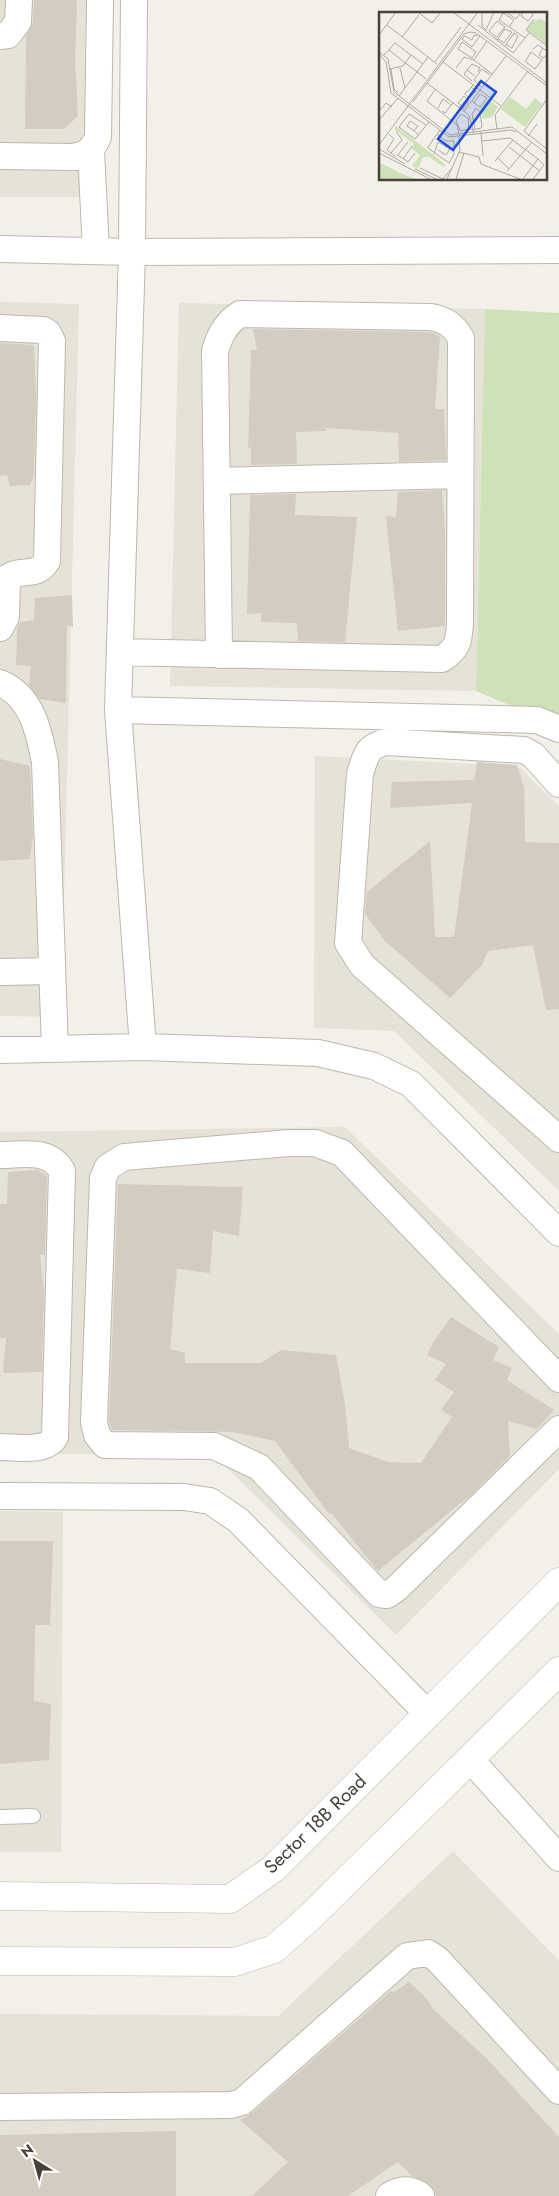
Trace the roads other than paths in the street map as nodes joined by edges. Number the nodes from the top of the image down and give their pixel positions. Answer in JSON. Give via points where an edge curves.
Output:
{"nodes":[{"id":1,"x":19,"y":0,"type":"edge"},
{"id":2,"x":100,"y":0,"type":"edge"},
{"id":3,"x":134,"y":0,"type":"edge"},
{"id":4,"x":0,"y":36,"type":"edge"},
{"id":5,"x":91,"y":150,"type":"junction"},
{"id":6,"x":0,"y":156,"type":"edge"},
{"id":7,"x":0,"y":249,"type":"edge"},
{"id":8,"x":559,"y":250,"type":"edge"},
{"id":9,"x":96,"y":251,"type":"junction"},
{"id":10,"x":132,"y":252,"type":"junction"},
{"id":11,"x":0,"y":328,"type":"edge"},
{"id":12,"x":459,"y":475,"type":"junction"},
{"id":13,"x":217,"y":481,"type":"junction"},
{"id":14,"x":0,"y":628,"type":"edge"},
{"id":15,"x":120,"y":652,"type":"junction"},
{"id":16,"x":219,"y":655,"type":"junction"},
{"id":17,"x":0,"y":683,"type":"edge"},
{"id":18,"x":118,"y":710,"type":"junction"},
{"id":19,"x":559,"y":729,"type":"edge"},
{"id":20,"x":559,"y":784,"type":"edge"},
{"id":21,"x":51,"y":971,"type":"junction"},
{"id":22,"x":0,"y":972,"type":"edge"},
{"id":23,"x":143,"y":1047,"type":"junction"},
{"id":24,"x":55,"y":1049,"type":"junction"},
{"id":25,"x":0,"y":1050,"type":"edge"},
{"id":26,"x":559,"y":1139,"type":"edge"},
{"id":27,"x":0,"y":1155,"type":"edge"},
{"id":28,"x":559,"y":1233,"type":"edge"},
{"id":29,"x":559,"y":1379,"type":"edge"},
{"id":30,"x":559,"y":1429,"type":"edge"},
{"id":31,"x":0,"y":1447,"type":"edge"},
{"id":32,"x":0,"y":1496,"type":"edge"},
{"id":33,"x":559,"y":1582,"type":"edge"},
{"id":34,"x":559,"y":1671,"type":"edge"},
{"id":35,"x":427,"y":1713,"type":"junction"},
{"id":36,"x":470,"y":1759,"type":"junction"},
{"id":37,"x":33,"y":1816,"type":"dead end"},
{"id":38,"x":0,"y":1817,"type":"edge"},
{"id":39,"x":559,"y":1858,"type":"edge"},
{"id":40,"x":0,"y":1896,"type":"edge"},
{"id":41,"x":0,"y":1961,"type":"edge"},
{"id":42,"x":559,"y":2091,"type":"edge"},
{"id":43,"x":0,"y":2106,"type":"edge"},
{"id":44,"x":389,"y":2196,"type":"edge"},
{"id":45,"x":421,"y":2196,"type":"edge"}],
"edges":[{"from":1,"to":4,"type":"street","via":[[18,22],[8,35]]},
{"from":2,"to":5,"type":"street","via":[[98,137]]},
{"from":3,"to":10,"type":"street"},
{"from":5,"to":6,"type":"street","via":[[72,157]]},
{"from":5,"to":9,"type":"street"},
{"from":7,"to":9,"type":"street"},
{"from":8,"to":10,"type":"street"},
{"from":9,"to":10,"type":"street"},
{"from":10,"to":15,"type":"street"},
{"from":11,"to":14,"type":"street","via":[[43,330],[52,341],[47,561],[43,568],[34,572],[13,574],[7,578],[6,617]]},
{"from":12,"to":13,"type":"street"},
{"from":12,"to":13,"type":"street","via":[[461,338],[454,326],[444,319],[431,317],[240,314],[230,320],[215,351]]},
{"from":12,"to":16,"type":"street","via":[[460,635],[459,642],[442,659]]},
{"from":13,"to":16,"type":"street"},
{"from":15,"to":16,"type":"street"},
{"from":15,"to":18,"type":"street"},
{"from":17,"to":21,"type":"street","via":[[9,687],[30,709],[45,762]]},
{"from":18,"to":19,"type":"street","via":[[537,720]]},
{"from":18,"to":23,"type":"street"},
{"from":20,"to":26,"type":"street","via":[[533,755],[524,750],[386,742],[375,745],[367,752],[360,774],[348,943],[362,965]]},
{"from":21,"to":22,"type":"street"},
{"from":21,"to":24,"type":"street"},
{"from":23,"to":24,"type":"street"},
{"from":23,"to":28,"type":"street","via":[[318,1053],[374,1066],[411,1084]]},
{"from":24,"to":25,"type":"street"},
{"from":27,"to":31,"type":"street","via":[[44,1154],[57,1161],[62,1171],[56,1437],[45,1447]]},
{"from":29,"to":30,"type":"street","via":[[342,1153],[315,1143],[289,1143],[124,1157],[108,1167],[103,1178],[94,1422],[97,1435],[105,1445],[214,1446],[258,1466],[380,1594],[387,1595]]},
{"from":32,"to":35,"type":"street","via":[[184,1497],[210,1501],[238,1520]]},
{"from":33,"to":35,"type":"street","name":"Sector 18B Road"},
{"from":34,"to":36,"type":"street"},
{"from":35,"to":40,"type":"street","name":"Sector 18B Road","via":[[273,1869],[230,1899]]},
{"from":36,"to":39,"type":"street"},
{"from":36,"to":41,"type":"street","via":[[308,1920],[274,1949],[235,1962]]},
{"from":37,"to":38,"type":"lane"},
{"from":42,"to":43,"type":"street","via":[[428,1953],[407,1956],[237,2104]]},
{"from":44,"to":45,"type":"street","via":[[403,2189]]}]}
